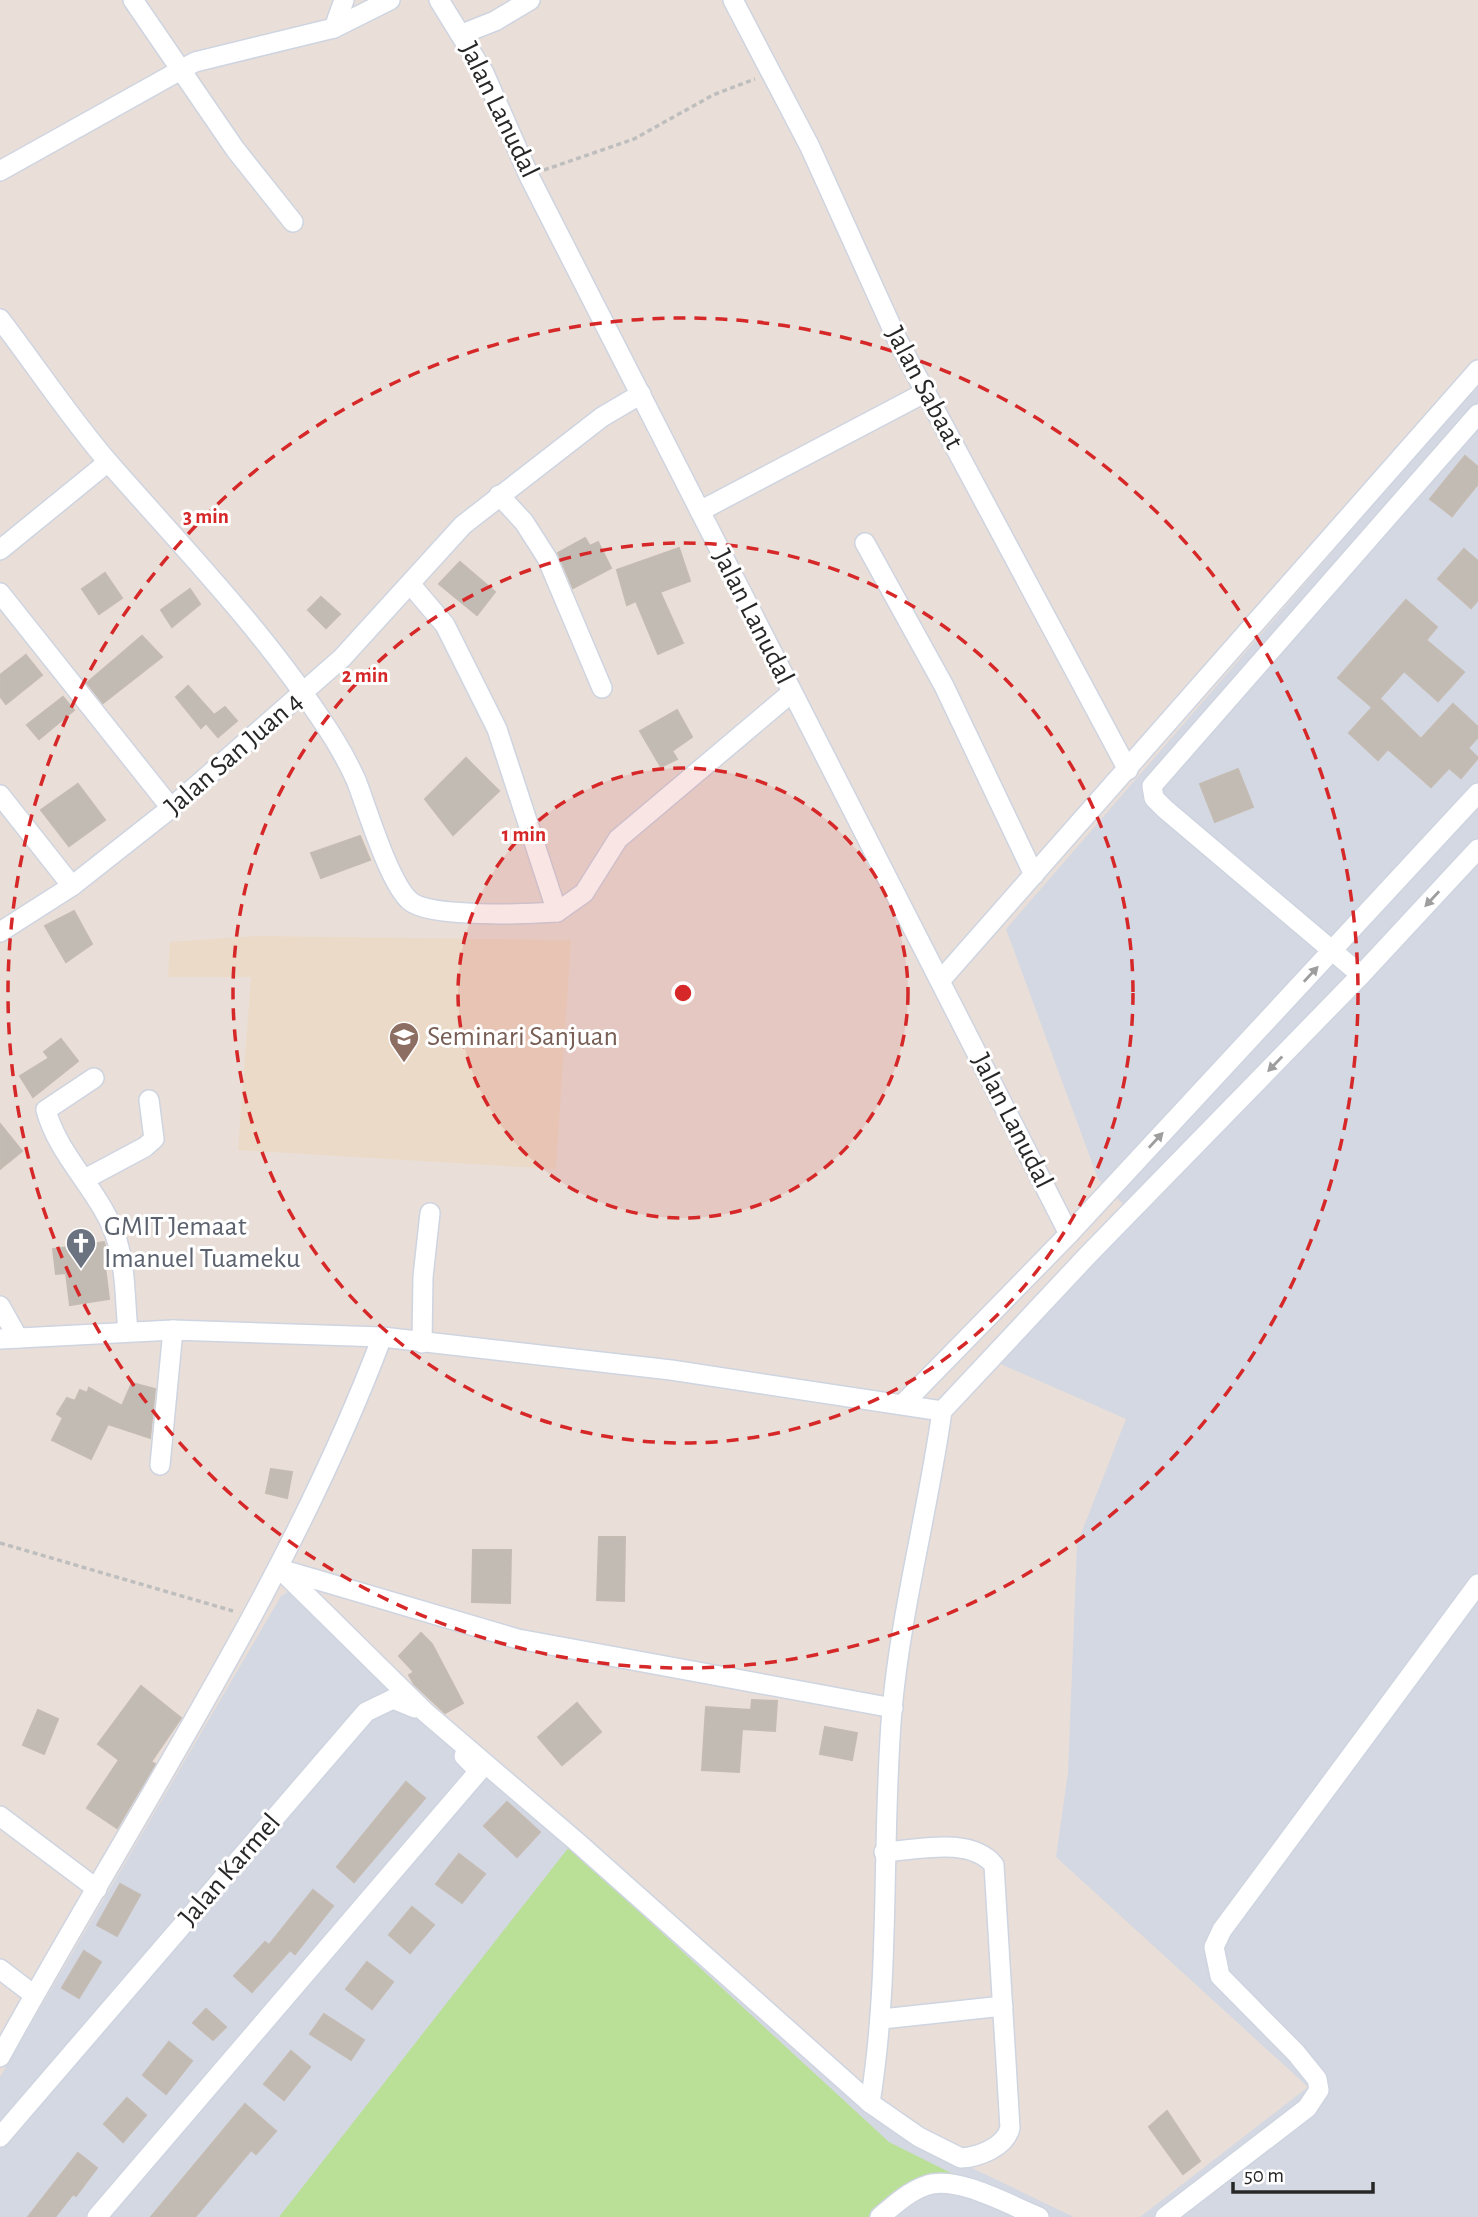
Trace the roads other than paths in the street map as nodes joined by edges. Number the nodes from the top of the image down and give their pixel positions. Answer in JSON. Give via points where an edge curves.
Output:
{"nodes":[{"id":1,"x":133,"y":0,"type":"edge"},
{"id":2,"x":344,"y":0,"type":"edge"},
{"id":3,"x":390,"y":0,"type":"edge"},
{"id":4,"x":439,"y":0,"type":"edge"},
{"id":5,"x":530,"y":0,"type":"edge"},
{"id":6,"x":733,"y":0,"type":"edge"},
{"id":7,"x":334,"y":28,"type":"junction"},
{"id":8,"x":462,"y":34,"type":"junction"},
{"id":9,"x":180,"y":71,"type":"junction"},
{"id":10,"x":0,"y":171,"type":"edge"},
{"id":11,"x":293,"y":222,"type":"dead end"},
{"id":12,"x":0,"y":319,"type":"edge"},
{"id":13,"x":1478,"y":370,"type":"edge"},
{"id":14,"x":926,"y":392,"type":"junction"},
{"id":15,"x":641,"y":394,"type":"junction"},
{"id":16,"x":1478,"y":414,"type":"edge"},
{"id":17,"x":108,"y":462,"type":"junction"},
{"id":18,"x":499,"y":495,"type":"junction"},
{"id":19,"x":700,"y":511,"type":"junction"},
{"id":20,"x":864,"y":543,"type":"dead end"},
{"id":21,"x":0,"y":550,"type":"edge"},
{"id":22,"x":411,"y":585,"type":"junction"},
{"id":23,"x":0,"y":593,"type":"edge"},
{"id":24,"x":602,"y":688,"type":"dead end"},
{"id":25,"x":791,"y":693,"type":"junction"},
{"id":26,"x":304,"y":694,"type":"junction"},
{"id":27,"x":1128,"y":770,"type":"junction"},
{"id":28,"x":1478,"y":793,"type":"edge"},
{"id":29,"x":0,"y":795,"type":"edge"},
{"id":30,"x":171,"y":808,"type":"junction"},
{"id":31,"x":1478,"y":849,"type":"edge"},
{"id":32,"x":1034,"y":875,"type":"junction"},
{"id":33,"x":72,"y":886,"type":"junction"},
{"id":34,"x":556,"y":912,"type":"junction"},
{"id":35,"x":0,"y":932,"type":"edge"},
{"id":36,"x":1332,"y":951,"type":"junction"},
{"id":37,"x":1361,"y":975,"type":"junction"},
{"id":38,"x":940,"y":981,"type":"junction"},
{"id":39,"x":94,"y":1078,"type":"dead end"},
{"id":40,"x":149,"y":1100,"type":"dead end"},
{"id":41,"x":85,"y":1179,"type":"junction"},
{"id":42,"x":1105,"y":1195,"type":"junction"},
{"id":43,"x":430,"y":1213,"type":"dead end"},
{"id":44,"x":1127,"y":1215,"type":"junction"},
{"id":45,"x":1069,"y":1234,"type":"junction"},
{"id":46,"x":0,"y":1306,"type":"edge"},
{"id":47,"x":173,"y":1330,"type":"junction"},
{"id":48,"x":128,"y":1331,"type":"junction"},
{"id":49,"x":382,"y":1337,"type":"junction"},
{"id":50,"x":5,"y":1339,"type":"edge"},
{"id":51,"x":422,"y":1343,"type":"junction"},
{"id":52,"x":902,"y":1404,"type":"junction"},
{"id":53,"x":942,"y":1411,"type":"junction"},
{"id":54,"x":160,"y":1465,"type":"dead end"},
{"id":55,"x":279,"y":1568,"type":"junction"},
{"id":56,"x":1478,"y":1584,"type":"edge"},
{"id":57,"x":892,"y":1709,"type":"junction"},
{"id":58,"x":0,"y":1816,"type":"edge"},
{"id":59,"x":884,"y":1852,"type":"junction"},
{"id":60,"x":97,"y":1889,"type":"junction"},
{"id":61,"x":0,"y":1969,"type":"edge"},
{"id":62,"x":34,"y":1995,"type":"junction"},
{"id":63,"x":1003,"y":2006,"type":"junction"},
{"id":64,"x":881,"y":2019,"type":"junction"},
{"id":65,"x":0,"y":2057,"type":"edge"},
{"id":66,"x":870,"y":2103,"type":"junction"},
{"id":67,"x":0,"y":2137,"type":"edge"},
{"id":68,"x":97,"y":2217,"type":"edge"},
{"id":69,"x":880,"y":2217,"type":"edge"},
{"id":70,"x":1039,"y":2217,"type":"edge"},
{"id":71,"x":1165,"y":2217,"type":"edge"}],
"edges":[{"from":1,"to":9,"type":"street"},
{"from":2,"to":7,"type":"street"},
{"from":3,"to":7,"type":"street"},
{"from":4,"to":8,"type":"street","name":"Jalan Lanudal"},
{"from":5,"to":8,"type":"street"},
{"from":6,"to":14,"type":"street","name":"Jalan Sabaat","via":[[810,147],[897,339]]},
{"from":7,"to":9,"type":"street","via":[[203,59]]},
{"from":8,"to":15,"type":"street","name":"Jalan Lanudal"},
{"from":9,"to":10,"type":"street"},
{"from":9,"to":11,"type":"street"},
{"from":12,"to":17,"type":"street"},
{"from":13,"to":27,"type":"street"},
{"from":14,"to":19,"type":"street"},
{"from":14,"to":27,"type":"street","name":"Jalan Sabaat"},
{"from":15,"to":18,"type":"street","name":"Jalan San Juan 4","via":[[602,417]]},
{"from":15,"to":19,"type":"street","name":"Jalan Lanudal"},
{"from":16,"to":36,"type":"street","via":[[1152,786],[1154,798],[1165,809]]},
{"from":17,"to":21,"type":"street"},
{"from":17,"to":26,"type":"street"},
{"from":18,"to":22,"type":"street","name":"Jalan San Juan 4","via":[[463,524]]},
{"from":18,"to":24,"type":"street","via":[[524,522],[547,558]]},
{"from":19,"to":25,"type":"street","name":"Jalan Lanudal"},
{"from":20,"to":32,"type":"street","via":[[943,685]]},
{"from":22,"to":26,"type":"street","name":"Jalan San Juan 4"},
{"from":22,"to":34,"type":"street","via":[[445,625],[498,729]]},
{"from":23,"to":30,"type":"street"},
{"from":25,"to":34,"type":"street","via":[[618,839],[583,894]]},
{"from":25,"to":38,"type":"street","name":"Jalan Lanudal"},
{"from":26,"to":30,"type":"street","name":"Jalan San Juan 4"},
{"from":26,"to":34,"type":"street","via":[[348,764],[380,845],[410,901],[432,910]]},
{"from":27,"to":32,"type":"street"},
{"from":28,"to":36,"type":"street"},
{"from":29,"to":33,"type":"street"},
{"from":30,"to":33,"type":"street","name":"Jalan San Juan 4"},
{"from":31,"to":37,"type":"street","one_way":true},
{"from":32,"to":38,"type":"street"},
{"from":33,"to":35,"type":"street","name":"Jalan San Juan 4"},
{"from":36,"to":37,"type":"street"},
{"from":42,"to":36,"type":"street","one_way":true},
{"from":37,"to":44,"type":"street","one_way":true},
{"from":38,"to":45,"type":"street","name":"Jalan Lanudal"},
{"from":39,"to":41,"type":"street","via":[[46,1110],[58,1140]]},
{"from":40,"to":41,"type":"street","via":[[151,1143]]},
{"from":41,"to":48,"type":"street","via":[[118,1244]]},
{"from":42,"to":44,"type":"street"},
{"from":42,"to":45,"type":"street"},
{"from":43,"to":51,"type":"street"},
{"from":44,"to":53,"type":"street"},
{"from":45,"to":52,"type":"street"},
{"from":46,"to":50,"type":"street"},
{"from":47,"to":48,"type":"street"},
{"from":47,"to":49,"type":"street"},
{"from":47,"to":54,"type":"street"},
{"from":48,"to":50,"type":"street"},
{"from":49,"to":51,"type":"street"},
{"from":49,"to":55,"type":"street"},
{"from":51,"to":52,"type":"street","via":[[671,1370]]},
{"from":52,"to":53,"type":"street"},
{"from":53,"to":57,"type":"street"},
{"from":55,"to":57,"type":"street","via":[[517,1639]]},
{"from":55,"to":60,"type":"street"},
{"from":55,"to":66,"type":"street","via":[[425,1712]]},
{"from":56,"to":71,"type":"street","via":[[1230,1919],[1214,1947],[1220,1976],[1317,2079],[1316,2098]]},
{"from":57,"to":59,"type":"street"},
{"from":58,"to":60,"type":"street"},
{"from":59,"to":63,"type":"street","via":[[977,1850],[994,1865]]},
{"from":59,"to":64,"type":"street"},
{"from":60,"to":62,"type":"street"},
{"from":61,"to":62,"type":"street"},
{"from":62,"to":65,"type":"street"},
{"from":63,"to":64,"type":"street"},
{"from":63,"to":66,"type":"street","via":[[1011,2117],[1002,2142],[969,2158],[952,2156]]},
{"from":64,"to":66,"type":"street"},
{"from":67,"to":68,"type":"street","name":"Jalan Karmel","via":[[366,1712],[393,1699],[408,1703],[479,1771]]},
{"from":69,"to":70,"type":"street","via":[[923,2186],[937,2183],[956,2184]]}]}
